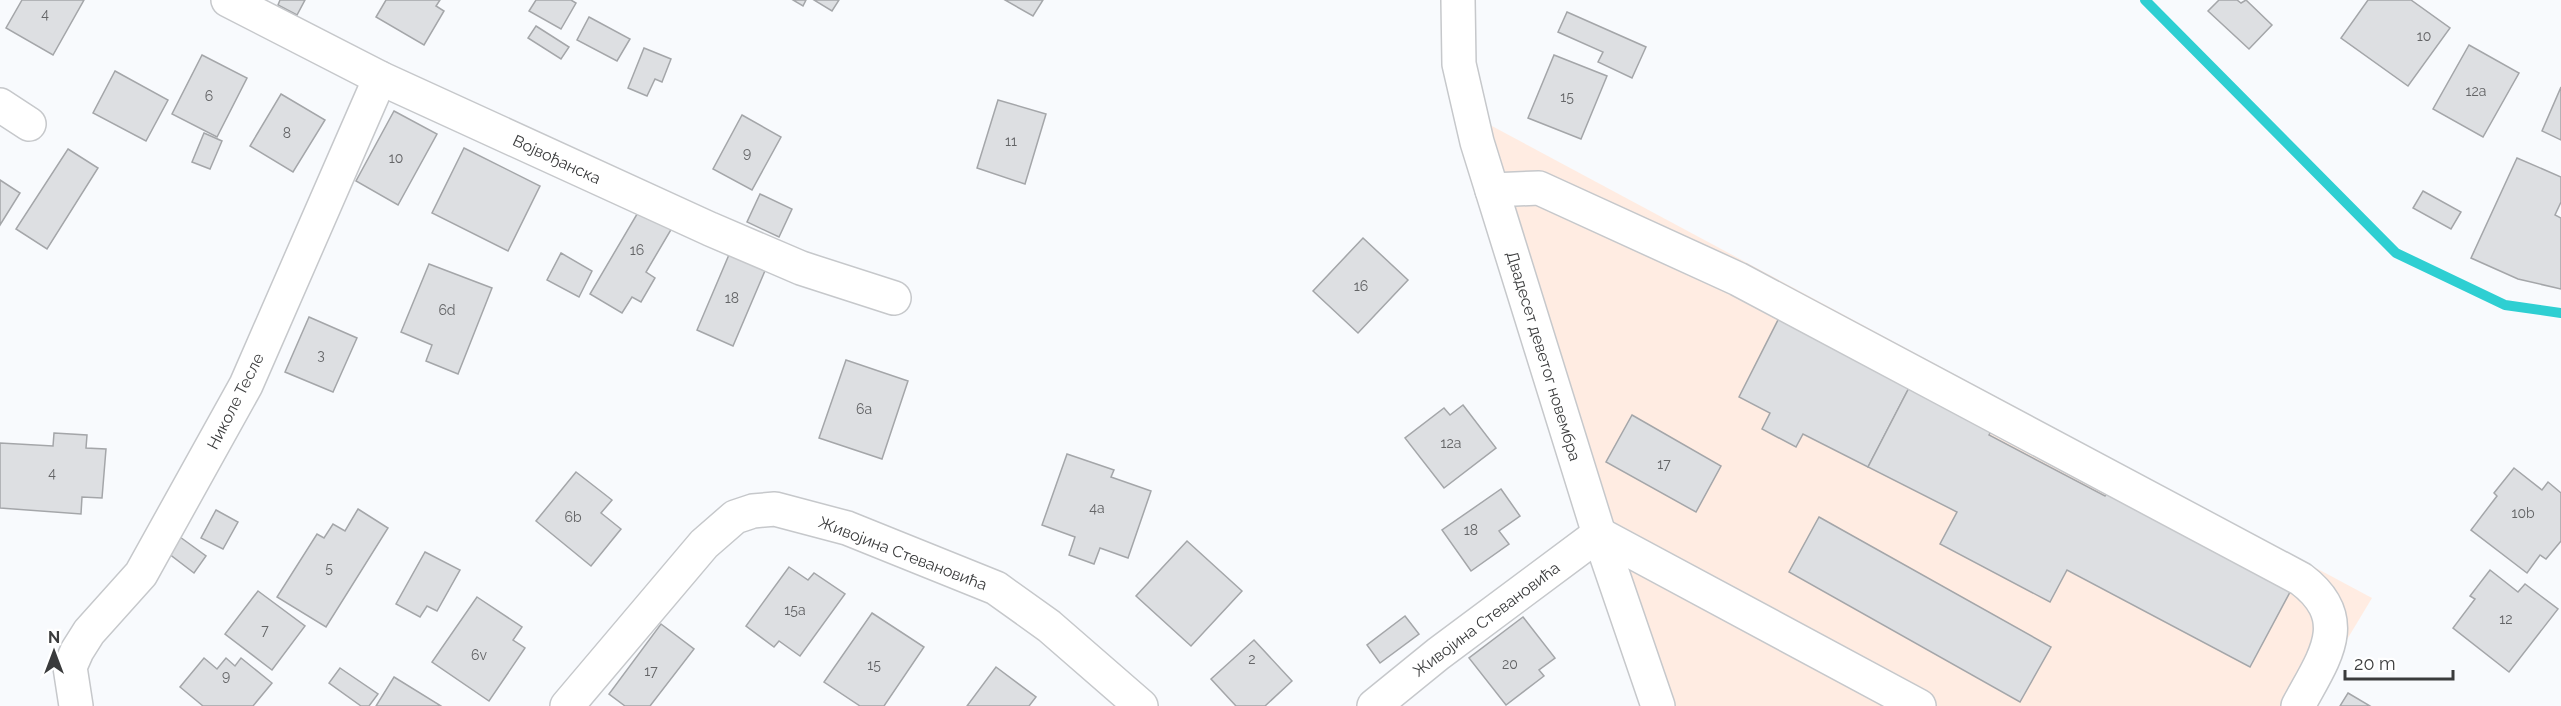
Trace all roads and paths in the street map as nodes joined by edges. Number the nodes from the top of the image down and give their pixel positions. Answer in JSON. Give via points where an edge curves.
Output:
{"nodes":[{"id":1,"x":228,"y":0,"type":"edge"},
{"id":2,"x":1458,"y":0,"type":"edge"},
{"id":3,"x":380,"y":78,"type":"junction"},
{"id":4,"x":0,"y":105,"type":"edge"},
{"id":5,"x":29,"y":124,"type":"dead end"},
{"id":6,"x":1492,"y":190,"type":"junction"},
{"id":7,"x":894,"y":298,"type":"dead end"},
{"id":8,"x":1599,"y":534,"type":"junction"},
{"id":9,"x":76,"y":706,"type":"edge"},
{"id":10,"x":567,"y":706,"type":"edge"},
{"id":11,"x":1141,"y":706,"type":"edge"},
{"id":12,"x":1374,"y":706,"type":"edge"},
{"id":13,"x":1658,"y":706,"type":"edge"},
{"id":14,"x":1919,"y":706,"type":"edge"},
{"id":15,"x":2298,"y":706,"type":"edge"}],
"edges":[{"from":1,"to":3,"type":"street","name":"Војвођанска"},
{"from":2,"to":6,"type":"street","name":"Двадесет деветог новембра","via":[[1459,64]]},
{"from":3,"to":7,"type":"street","name":"Војвођанска","via":[[801,268]]},
{"from":3,"to":9,"type":"street","name":"Николе Тесле","via":[[241,395],[141,574],[77,651],[70,667]]},
{"from":4,"to":5,"type":"street"},
{"from":6,"to":8,"type":"street","name":"Двадесет деветог новембра"},
{"from":6,"to":15,"type":"street","via":[[1539,188],[1738,279],[2301,579],[2318,591],[2331,617],[2331,627],[2329,648]]},
{"from":8,"to":12,"type":"street","name":"Живојина Стевановића"},
{"from":8,"to":13,"type":"street","name":"Двадесет деветог новембра"},
{"from":8,"to":14,"type":"street"},
{"from":10,"to":11,"type":"street","name":"Живојина Стевановића","via":[[704,544],[735,517],[775,509],[847,528],[996,588],[1049,626]]}]}
